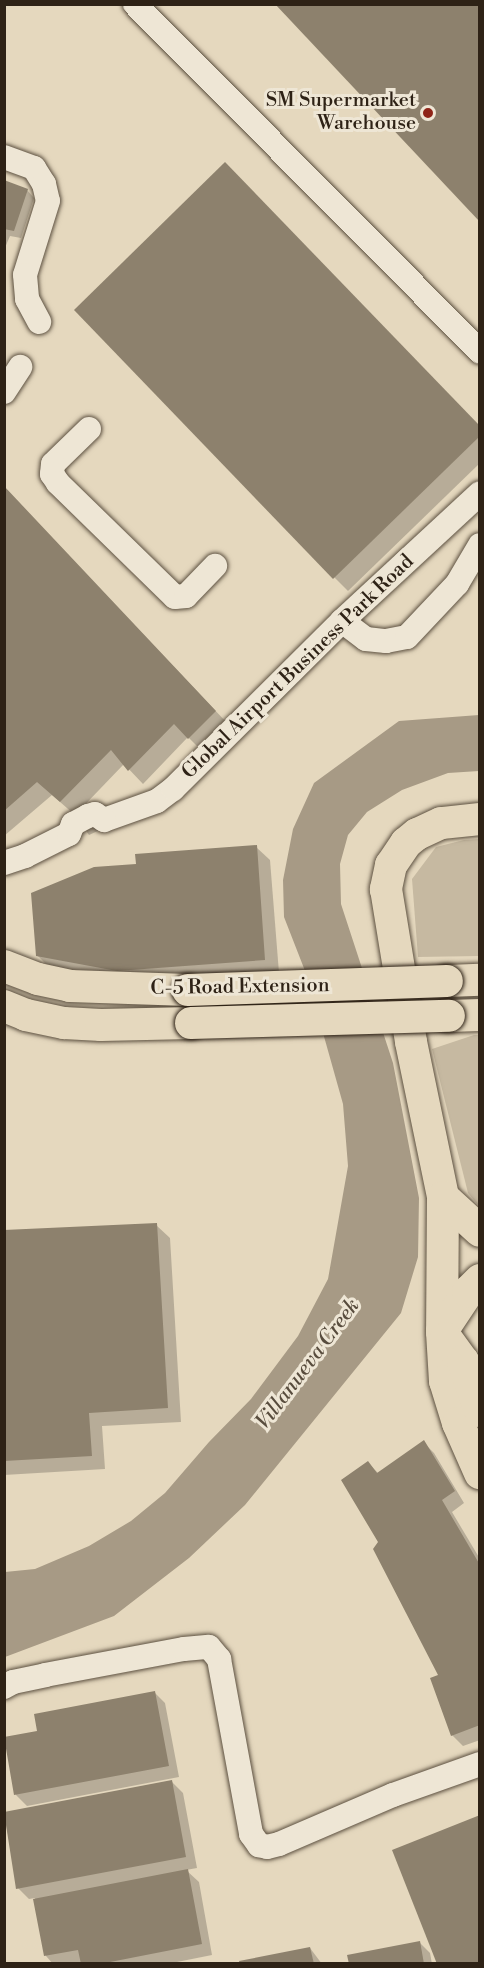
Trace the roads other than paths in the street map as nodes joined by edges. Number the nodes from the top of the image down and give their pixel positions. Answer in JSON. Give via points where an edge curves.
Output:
{"nodes":[{"id":1,"x":135,"y":4,"type":"edge"},
{"id":2,"x":4,"y":157,"type":"edge"},
{"id":3,"x":39,"y":322,"type":"dead end"},
{"id":4,"x":480,"y":352,"type":"edge"},
{"id":5,"x":20,"y":367,"type":"dead end"},
{"id":6,"x":4,"y":392,"type":"edge"},
{"id":7,"x":89,"y":429,"type":"dead end"},
{"id":8,"x":480,"y":493,"type":"edge"},
{"id":9,"x":480,"y":545,"type":"edge"},
{"id":10,"x":215,"y":566,"type":"dead end"},
{"id":11,"x":342,"y":621,"type":"junction"},
{"id":12,"x":480,"y":819,"type":"edge"},
{"id":13,"x":15,"y":859,"type":"edge"},
{"id":14,"x":4,"y":882,"type":"edge"},
{"id":15,"x":10,"y":963,"type":"edge"},
{"id":16,"x":480,"y":980,"type":"edge"},
{"id":17,"x":4,"y":1006,"type":"edge"},
{"id":18,"x":480,"y":1015,"type":"edge"},
{"id":19,"x":443,"y":1197,"type":"junction"},
{"id":20,"x":480,"y":1231,"type":"edge"},
{"id":21,"x":480,"y":1280,"type":"edge"},
{"id":22,"x":442,"y":1332,"type":"junction"},
{"id":23,"x":480,"y":1411,"type":"edge"},
{"id":24,"x":480,"y":1473,"type":"edge"},
{"id":25,"x":4,"y":1687,"type":"edge"},
{"id":26,"x":480,"y":1764,"type":"edge"}],
"edges":[{"from":1,"to":4,"type":"street"},
{"from":2,"to":3,"type":"street","via":[[34,168],[48,201],[25,274],[27,299]]},
{"from":5,"to":6,"type":"street"},
{"from":7,"to":10,"type":"street","via":[[53,464],[52,474],[57,483],[176,597],[186,596]]},
{"from":8,"to":11,"type":"street","name":"Global Airport Business Park Road"},
{"from":9,"to":11,"type":"street","via":[[457,584],[407,637],[366,639]]},
{"from":11,"to":13,"type":"street","name":"Global Airport Business Park Road","via":[[157,801],[104,820],[102,828],[85,836],[77,839],[69,834]]},
{"from":12,"to":19,"type":"main road","via":[[441,823],[417,834],[398,853],[387,876],[394,947]]},
{"from":13,"to":14,"type":"street","name":"Global Airport Business Park Road"},
{"from":15,"to":16,"type":"main road","name":"C-5 Road Extension","bridge":true,"via":[[70,986],[188,990]]},
{"from":17,"to":18,"type":"main road","name":"C-5 Road Extension","bridge":true,"via":[[64,1023],[101,1025]]},
{"from":19,"to":20,"type":"main road"},
{"from":19,"to":22,"type":"main road"},
{"from":21,"to":22,"type":"main road"},
{"from":22,"to":23,"type":"main road","via":[[463,1361]]},
{"from":22,"to":24,"type":"main road","via":[[448,1391]]},
{"from":25,"to":26,"type":"street","via":[[45,1675],[209,1647],[219,1659],[251,1833],[259,1845],[279,1844],[393,1795]]}]}
